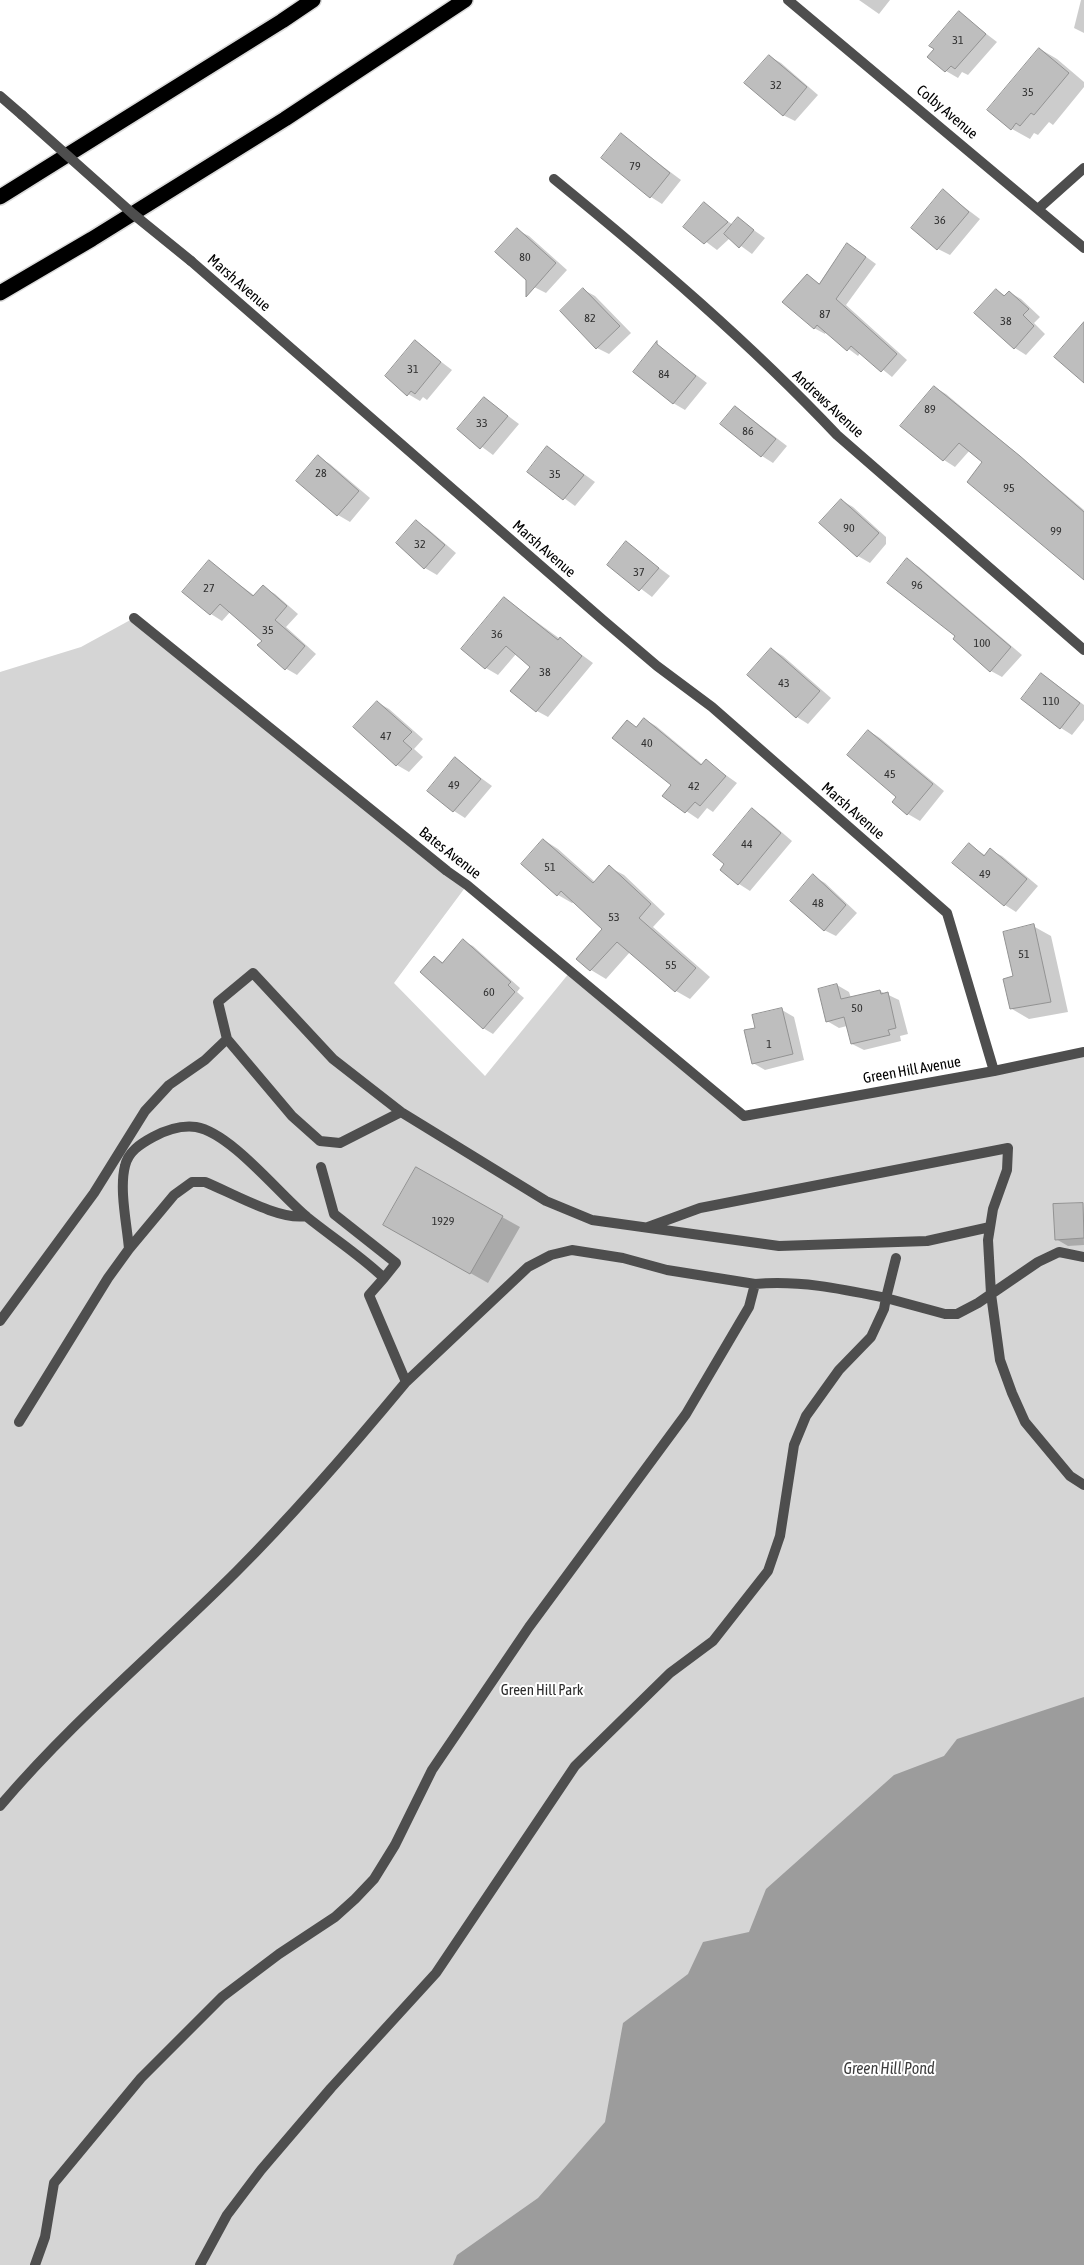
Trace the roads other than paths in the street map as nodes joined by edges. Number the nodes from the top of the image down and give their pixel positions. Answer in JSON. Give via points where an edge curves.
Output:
{"nodes":[{"id":1,"x":313,"y":0,"type":"edge"},
{"id":2,"x":465,"y":0,"type":"edge"},
{"id":3,"x":788,"y":0,"type":"edge"},
{"id":4,"x":0,"y":96,"type":"edge"},
{"id":5,"x":1084,"y":168,"type":"edge"},
{"id":6,"x":554,"y":179,"type":"dead end"},
{"id":7,"x":0,"y":197,"type":"edge"},
{"id":8,"x":1038,"y":209,"type":"junction"},
{"id":9,"x":1084,"y":248,"type":"edge"},
{"id":10,"x":0,"y":293,"type":"edge"},
{"id":11,"x":134,"y":618,"type":"dead end"},
{"id":12,"x":1084,"y":650,"type":"edge"},
{"id":13,"x":227,"y":1039,"type":"junction"},
{"id":14,"x":1084,"y":1052,"type":"edge"},
{"id":15,"x":994,"y":1071,"type":"junction"},
{"id":16,"x":401,"y":1112,"type":"junction"},
{"id":17,"x":744,"y":1116,"type":"joint"},
{"id":18,"x":321,"y":1167,"type":"dead end"},
{"id":19,"x":306,"y":1216,"type":"junction"},
{"id":20,"x":647,"y":1228,"type":"junction"},
{"id":21,"x":990,"y":1228,"type":"junction"},
{"id":22,"x":129,"y":1249,"type":"junction"},
{"id":23,"x":1084,"y":1256,"type":"edge"},
{"id":24,"x":896,"y":1258,"type":"dead end"},
{"id":25,"x":384,"y":1278,"type":"junction"},
{"id":26,"x":756,"y":1284,"type":"junction"},
{"id":27,"x":992,"y":1294,"type":"junction"},
{"id":28,"x":886,"y":1298,"type":"junction"},
{"id":29,"x":0,"y":1321,"type":"edge"},
{"id":30,"x":406,"y":1382,"type":"junction"},
{"id":31,"x":19,"y":1422,"type":"dead end"},
{"id":32,"x":1084,"y":1485,"type":"edge"},
{"id":33,"x":0,"y":1806,"type":"edge"},
{"id":34,"x":35,"y":2265,"type":"edge"},
{"id":35,"x":200,"y":2265,"type":"edge"}],
"edges":[{"from":1,"to":7,"type":"highway"},
{"from":2,"to":10,"type":"highway","via":[[285,119]]},
{"from":3,"to":8,"type":"street","name":"Colby Avenue"},
{"from":4,"to":15,"type":"street","name":"Marsh Avenue","bridge":true,"via":[[947,913]]},
{"from":5,"to":8,"type":"street"},
{"from":6,"to":12,"type":"street","name":"Andrews Avenue","via":[[736,338],[836,436]]},
{"from":8,"to":9,"type":"street","name":"Colby Avenue"},
{"from":11,"to":17,"type":"street","name":"Bates Avenue","via":[[467,885]]},
{"from":13,"to":16,"type":"street","via":[[292,1116],[320,1141],[340,1143]]},
{"from":13,"to":16,"type":"street","via":[[218,1002],[254,973],[333,1060]]},
{"from":13,"to":29,"type":"street","via":[[205,1060],[169,1085],[145,1111],[94,1193]]},
{"from":14,"to":15,"type":"street","name":"Green Hill Avenue"},
{"from":15,"to":17,"type":"street","name":"Green Hill Avenue"},
{"from":16,"to":20,"type":"street","via":[[546,1201],[592,1220]]},
{"from":18,"to":25,"type":"street","via":[[334,1214],[396,1263]]},
{"from":19,"to":22,"type":"street","via":[[297,1218],[204,1182],[192,1182],[174,1195]]},
{"from":19,"to":22,"type":"street","via":[[257,1168],[219,1138],[201,1128],[183,1127],[165,1131],[144,1142],[133,1150],[125,1164],[123,1179]]},
{"from":19,"to":25,"type":"street","via":[[362,1256]]},
{"from":20,"to":21,"type":"street","via":[[779,1246],[927,1242]]},
{"from":20,"to":21,"type":"street","via":[[700,1208],[1008,1148],[1007,1170]]},
{"from":21,"to":27,"type":"street"},
{"from":22,"to":31,"type":"street"},
{"from":23,"to":27,"type":"street","via":[[1059,1252],[1038,1262]]},
{"from":24,"to":28,"type":"street"},
{"from":25,"to":30,"type":"street","via":[[369,1294]]},
{"from":26,"to":28,"type":"street","via":[[821,1285]]},
{"from":26,"to":30,"type":"street","via":[[572,1250],[552,1255],[528,1267]]},
{"from":26,"to":34,"type":"street","via":[[749,1307],[686,1414],[529,1627],[432,1770],[395,1845],[374,1878],[334,1917],[222,1997],[140,2078],[54,2183],[45,2237]]},
{"from":27,"to":28,"type":"street","via":[[956,1314]]},
{"from":27,"to":32,"type":"street","via":[[1000,1360],[1025,1422],[1070,1476]]},
{"from":28,"to":35,"type":"street","via":[[871,1336],[838,1370],[806,1416],[794,1445],[780,1536],[768,1571],[713,1641],[670,1673],[575,1766],[441,1966],[261,2170],[227,2215]]},
{"from":30,"to":33,"type":"street","via":[[335,1468],[237,1571],[94,1707]]}]}
